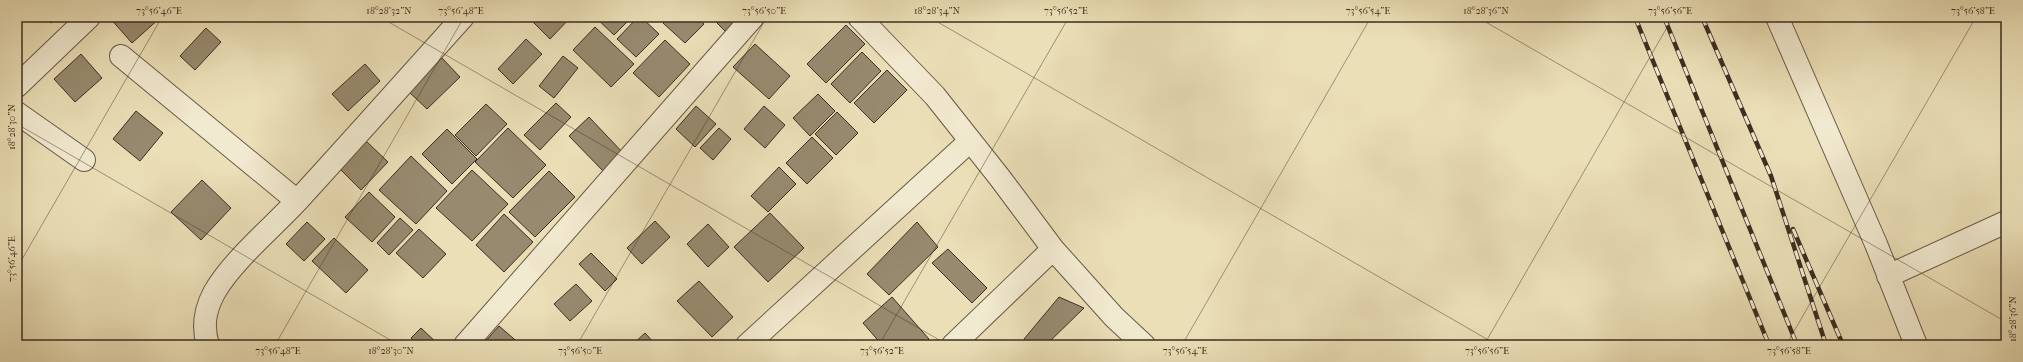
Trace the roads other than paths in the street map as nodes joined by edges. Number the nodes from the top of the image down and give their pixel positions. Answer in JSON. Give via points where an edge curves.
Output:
{"nodes":[{"id":1,"x":89,"y":17,"type":"edge"},
{"id":2,"x":462,"y":17,"type":"edge"},
{"id":3,"x":753,"y":17,"type":"edge"},
{"id":4,"x":860,"y":17,"type":"edge"},
{"id":5,"x":1778,"y":17,"type":"edge"},
{"id":6,"x":121,"y":56,"type":"dead end"},
{"id":7,"x":17,"y":86,"type":"edge"},
{"id":8,"x":17,"y":113,"type":"edge"},
{"id":9,"x":970,"y":141,"type":"junction"},
{"id":10,"x":84,"y":160,"type":"dead end"},
{"id":11,"x":297,"y":201,"type":"junction"},
{"id":12,"x":2006,"y":222,"type":"edge"},
{"id":13,"x":1053,"y":249,"type":"junction"},
{"id":14,"x":1888,"y":276,"type":"junction"},
{"id":15,"x":1140,"y":344,"type":"edge"},
{"id":16,"x":208,"y":345,"type":"edge"},
{"id":17,"x":465,"y":345,"type":"edge"},
{"id":18,"x":747,"y":345,"type":"edge"},
{"id":19,"x":953,"y":345,"type":"edge"},
{"id":20,"x":1916,"y":345,"type":"edge"}],
"edges":[{"from":1,"to":7,"type":"street"},
{"from":2,"to":11,"type":"street"},
{"from":3,"to":17,"type":"street"},
{"from":4,"to":9,"type":"street","via":[[935,96]]},
{"from":5,"to":14,"type":"street"},
{"from":6,"to":11,"type":"street"},
{"from":8,"to":10,"type":"street"},
{"from":9,"to":13,"type":"street"},
{"from":9,"to":18,"type":"street"},
{"from":11,"to":16,"type":"street","via":[[234,266],[215,292],[205,316]]},
{"from":12,"to":14,"type":"street"},
{"from":13,"to":15,"type":"street"},
{"from":13,"to":19,"type":"street"},
{"from":14,"to":20,"type":"street"}]}
